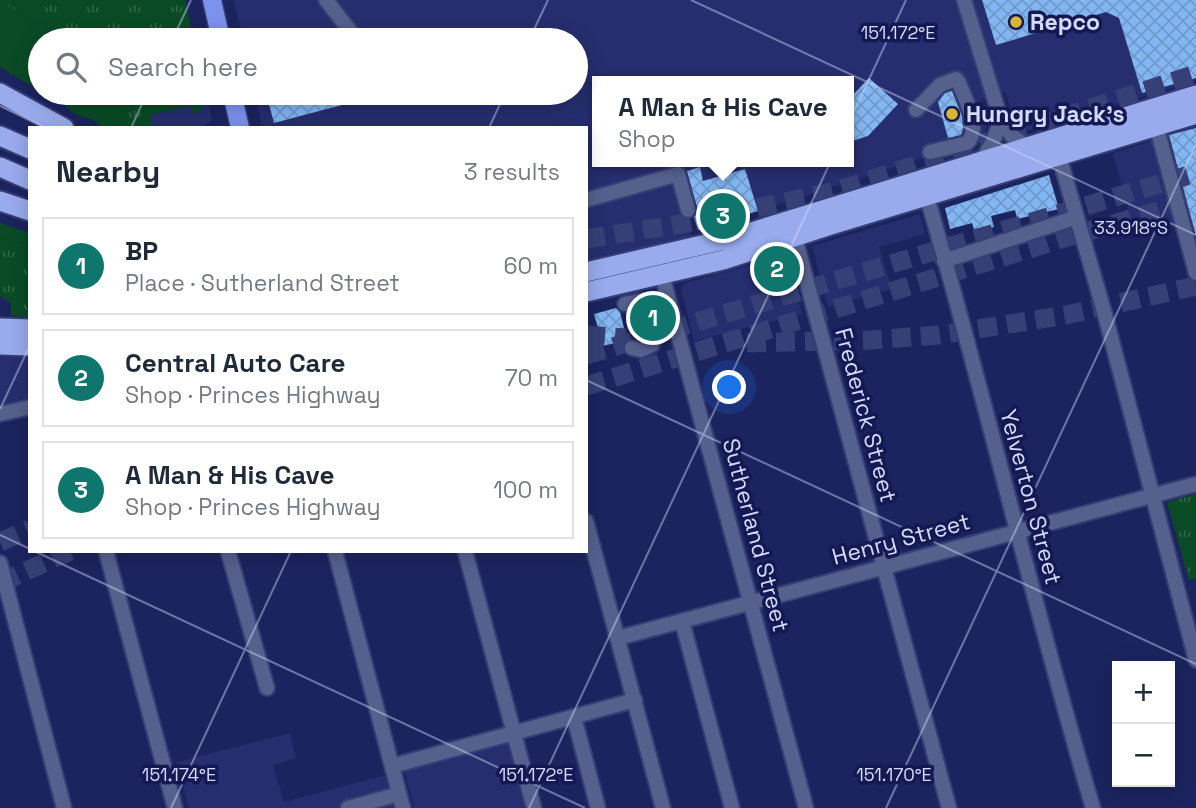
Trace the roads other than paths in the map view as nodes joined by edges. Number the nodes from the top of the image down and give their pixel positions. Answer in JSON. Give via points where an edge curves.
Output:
{"nodes":[{"id":1,"x":212,"y":0,"type":"edge"},
{"id":2,"x":327,"y":0,"type":"edge"},
{"id":3,"x":964,"y":0,"type":"edge"},
{"id":4,"x":218,"y":28,"type":"edge"},
{"id":5,"x":347,"y":28,"type":"edge"},
{"id":6,"x":0,"y":93,"type":"edge"},
{"id":7,"x":1196,"y":95,"type":"edge"},
{"id":8,"x":235,"y":105,"type":"edge"},
{"id":9,"x":916,"y":110,"type":"dead end"},
{"id":10,"x":1196,"y":114,"type":"edge"},
{"id":11,"x":1001,"y":120,"type":"junction"},
{"id":12,"x":1156,"y":125,"type":"junction"},
{"id":13,"x":60,"y":126,"type":"edge"},
{"id":14,"x":240,"y":126,"type":"edge"},
{"id":15,"x":0,"y":136,"type":"edge"},
{"id":16,"x":28,"y":148,"type":"edge"},
{"id":17,"x":1029,"y":148,"type":"junction"},
{"id":18,"x":930,"y":152,"type":"dead end"},
{"id":19,"x":1059,"y":156,"type":"junction"},
{"id":20,"x":982,"y":161,"type":"junction"},
{"id":21,"x":0,"y":167,"type":"edge"},
{"id":22,"x":28,"y":179,"type":"edge"},
{"id":23,"x":927,"y":197,"type":"junction"},
{"id":24,"x":588,"y":199,"type":"edge"},
{"id":25,"x":0,"y":201,"type":"edge"},
{"id":26,"x":28,"y":210,"type":"edge"},
{"id":27,"x":688,"y":210,"type":"dead end"},
{"id":28,"x":1077,"y":217,"type":"junction"},
{"id":29,"x":794,"y":238,"type":"junction"},
{"id":30,"x":944,"y":261,"type":"junction"},
{"id":31,"x":588,"y":272,"type":"edge"},
{"id":32,"x":1196,"y":273,"type":"edge"},
{"id":33,"x":662,"y":275,"type":"junction"},
{"id":34,"x":588,"y":292,"type":"edge"},
{"id":35,"x":625,"y":304,"type":"dead end"},
{"id":36,"x":650,"y":308,"type":"dead end"},
{"id":37,"x":656,"y":327,"type":"dead end"},
{"id":38,"x":0,"y":328,"type":"edge"},
{"id":39,"x":28,"y":328,"type":"edge"},
{"id":40,"x":0,"y":345,"type":"edge"},
{"id":41,"x":28,"y":346,"type":"edge"},
{"id":42,"x":632,"y":348,"type":"tunnel mouth"},
{"id":43,"x":28,"y":407,"type":"edge"},
{"id":44,"x":0,"y":414,"type":"edge"},
{"id":45,"x":1196,"y":484,"type":"edge"},
{"id":46,"x":1152,"y":494,"type":"junction"},
{"id":47,"x":588,"y":528,"type":"edge"},
{"id":48,"x":1017,"y":531,"type":"junction"},
{"id":49,"x":107,"y":553,"type":"edge"},
{"id":50,"x":230,"y":553,"type":"edge"},
{"id":51,"x":336,"y":553,"type":"edge"},
{"id":52,"x":466,"y":553,"type":"edge"},
{"id":53,"x":0,"y":563,"type":"edge"},
{"id":54,"x":884,"y":568,"type":"junction"},
{"id":55,"x":751,"y":603,"type":"junction"},
{"id":56,"x":682,"y":621,"type":"junction"},
{"id":57,"x":618,"y":638,"type":"junction"},
{"id":58,"x":1196,"y":660,"type":"edge"},
{"id":59,"x":267,"y":688,"type":"dead end"},
{"id":60,"x":635,"y":700,"type":"junction"},
{"id":61,"x":574,"y":717,"type":"junction"},
{"id":62,"x":513,"y":734,"type":"junction"},
{"id":63,"x":392,"y":766,"type":"junction"},
{"id":64,"x":401,"y":801,"type":"edge"},
{"id":65,"x":64,"y":808,"type":"edge"},
{"id":66,"x":175,"y":808,"type":"edge"},
{"id":67,"x":348,"y":808,"type":"edge"},
{"id":68,"x":534,"y":808,"type":"edge"},
{"id":69,"x":598,"y":808,"type":"edge"},
{"id":70,"x":663,"y":808,"type":"edge"},
{"id":71,"x":732,"y":808,"type":"edge"},
{"id":72,"x":806,"y":808,"type":"edge"},
{"id":73,"x":949,"y":808,"type":"edge"},
{"id":74,"x":1093,"y":808,"type":"edge"}],
"edges":[{"from":1,"to":4,"type":"main road"},
{"from":2,"to":5,"type":"street"},
{"from":3,"to":11,"type":"street"},
{"from":6,"to":13,"type":"highway"},
{"from":7,"to":17,"type":"highway"},
{"from":8,"to":14,"type":"main road"},
{"from":9,"to":18,"type":"street","via":[[940,85],[956,79],[959,83],[974,128],[971,139]]},
{"from":10,"to":12,"type":"highway"},
{"from":11,"to":17,"type":"street","via":[[1012,136]]},
{"from":11,"to":20,"type":"street"},
{"from":12,"to":19,"type":"highway"},
{"from":12,"to":32,"type":"street"},
{"from":15,"to":16,"type":"highway"},
{"from":17,"to":20,"type":"highway"},
{"from":19,"to":23,"type":"highway"},
{"from":19,"to":28,"type":"street"},
{"from":20,"to":31,"type":"highway","via":[[732,238]]},
{"from":21,"to":22,"type":"highway"},
{"from":23,"to":29,"type":"highway"},
{"from":23,"to":30,"type":"street","name":"Yelverton Street"},
{"from":24,"to":27,"type":"street","via":[[678,174]]},
{"from":25,"to":26,"type":"highway"},
{"from":28,"to":30,"type":"street"},
{"from":28,"to":46,"type":"street"},
{"from":29,"to":33,"type":"highway"},
{"from":29,"to":54,"type":"street","name":"Frederick Street"},
{"from":30,"to":48,"type":"street","name":"Yelverton Street"},
{"from":33,"to":34,"type":"highway"},
{"from":33,"to":55,"type":"street","name":"Sutherland Street"},
{"from":35,"to":36,"type":"street","via":[[641,301]]},
{"from":37,"to":42,"type":"street","via":[[652,345]]},
{"from":38,"to":39,"type":"highway"},
{"from":40,"to":41,"type":"highway"},
{"from":43,"to":44,"type":"street"},
{"from":45,"to":46,"type":"street","name":"Henry Street"},
{"from":46,"to":48,"type":"street","name":"Henry Street"},
{"from":46,"to":58,"type":"street"},
{"from":47,"to":57,"type":"street"},
{"from":48,"to":54,"type":"street","name":"Henry Street"},
{"from":48,"to":74,"type":"street","name":"Yelverton Street"},
{"from":49,"to":66,"type":"street"},
{"from":50,"to":59,"type":"street"},
{"from":51,"to":63,"type":"street"},
{"from":52,"to":62,"type":"street"},
{"from":53,"to":65,"type":"street"},
{"from":54,"to":55,"type":"street","name":"Henry Street"},
{"from":54,"to":73,"type":"street","name":"Frederick Street"},
{"from":55,"to":56,"type":"street","name":"Henry Street"},
{"from":55,"to":72,"type":"street","name":"Sutherland Street"},
{"from":56,"to":57,"type":"street","name":"Henry Street"},
{"from":56,"to":71,"type":"street"},
{"from":57,"to":60,"type":"street"},
{"from":60,"to":61,"type":"street"},
{"from":60,"to":70,"type":"street"},
{"from":61,"to":62,"type":"street"},
{"from":61,"to":69,"type":"street"},
{"from":62,"to":63,"type":"street"},
{"from":62,"to":68,"type":"street"},
{"from":63,"to":64,"type":"street"},
{"from":64,"to":67,"type":"street"}]}
